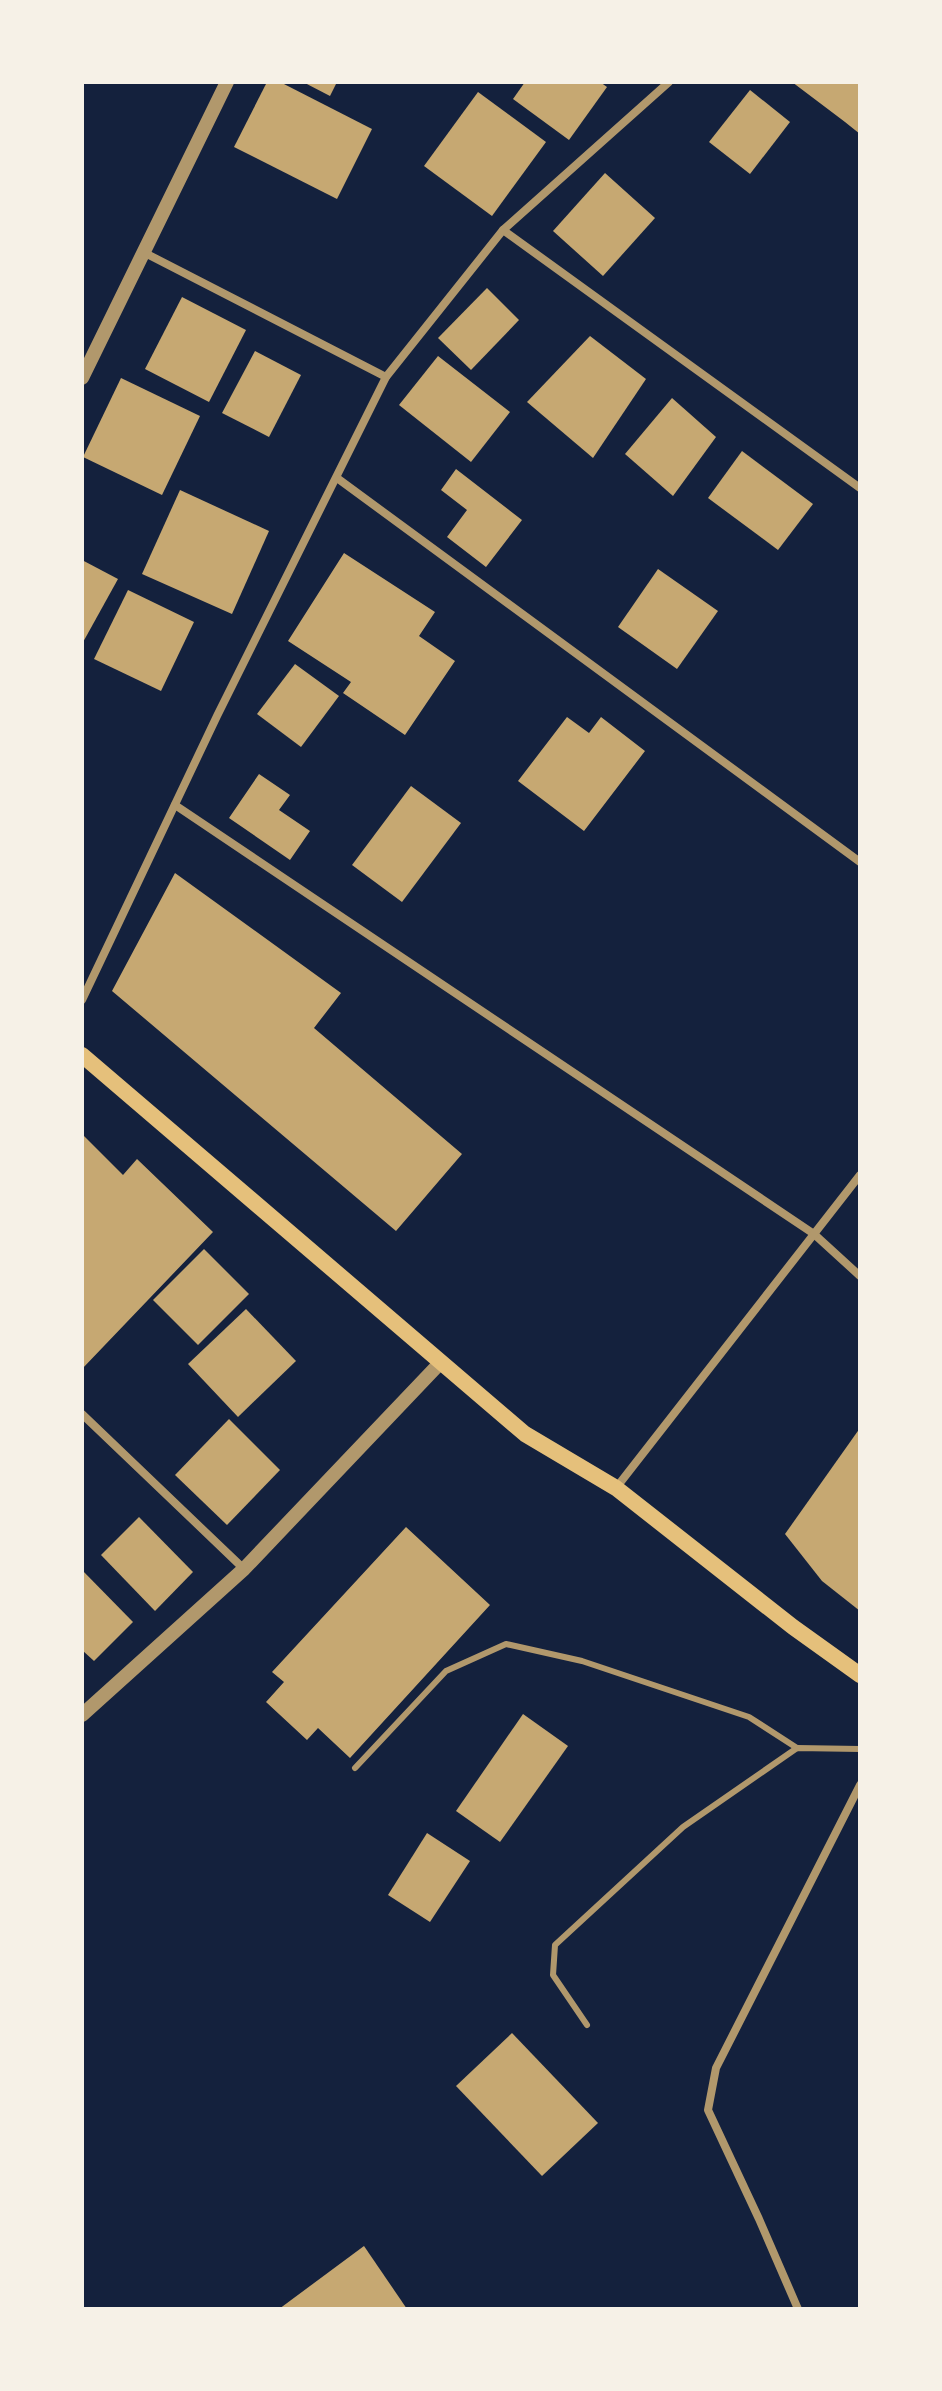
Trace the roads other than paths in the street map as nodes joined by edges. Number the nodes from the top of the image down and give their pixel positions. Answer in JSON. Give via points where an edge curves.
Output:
{"nodes":[{"id":1,"x":227,"y":82,"type":"edge"},
{"id":2,"x":669,"y":82,"type":"edge"},
{"id":3,"x":503,"y":230,"type":"junction"},
{"id":4,"x":145,"y":253,"type":"junction"},
{"id":5,"x":83,"y":372,"type":"edge"},
{"id":6,"x":386,"y":377,"type":"junction"},
{"id":7,"x":337,"y":478,"type":"junction"},
{"id":8,"x":860,"y":488,"type":"edge"},
{"id":9,"x":175,"y":805,"type":"junction"},
{"id":10,"x":860,"y":862,"type":"edge"},
{"id":11,"x":82,"y":1000,"type":"edge"},
{"id":12,"x":82,"y":1055,"type":"edge"},
{"id":13,"x":860,"y":1175,"type":"edge"},
{"id":14,"x":814,"y":1234,"type":"junction"},
{"id":15,"x":860,"y":1276,"type":"edge"},
{"id":16,"x":441,"y":1362,"type":"junction"},
{"id":17,"x":82,"y":1414,"type":"edge"},
{"id":18,"x":616,"y":1488,"type":"junction"},
{"id":19,"x":244,"y":1569,"type":"junction"},
{"id":20,"x":860,"y":1675,"type":"edge"},
{"id":21,"x":82,"y":1715,"type":"edge"},
{"id":22,"x":797,"y":1748,"type":"junction"},
{"id":23,"x":860,"y":1749,"type":"edge"},
{"id":24,"x":355,"y":1768,"type":"dead end"},
{"id":25,"x":860,"y":1785,"type":"edge"},
{"id":26,"x":587,"y":2025,"type":"dead end"},
{"id":27,"x":798,"y":2309,"type":"edge"}],
"edges":[{"from":1,"to":4,"type":"street"},
{"from":2,"to":3,"type":"street"},
{"from":3,"to":6,"type":"street"},
{"from":3,"to":8,"type":"street"},
{"from":4,"to":5,"type":"street"},
{"from":4,"to":6,"type":"street"},
{"from":6,"to":7,"type":"street"},
{"from":7,"to":9,"type":"street"},
{"from":7,"to":10,"type":"street"},
{"from":9,"to":11,"type":"street"},
{"from":9,"to":14,"type":"street"},
{"from":12,"to":16,"type":"main road"},
{"from":13,"to":14,"type":"street"},
{"from":14,"to":15,"type":"street"},
{"from":14,"to":18,"type":"street"},
{"from":16,"to":18,"type":"main road","via":[[525,1434]]},
{"from":16,"to":19,"type":"street"},
{"from":17,"to":19,"type":"street"},
{"from":18,"to":20,"type":"main road"},
{"from":19,"to":21,"type":"street"},
{"from":22,"to":23,"type":"lane"},
{"from":22,"to":24,"type":"lane","via":[[749,1717],[582,1661],[506,1644],[446,1671]]},
{"from":22,"to":26,"type":"lane","via":[[683,1827],[555,1945],[553,1975]]},
{"from":25,"to":27,"type":"street","via":[[716,2068],[708,2110]]}]}
